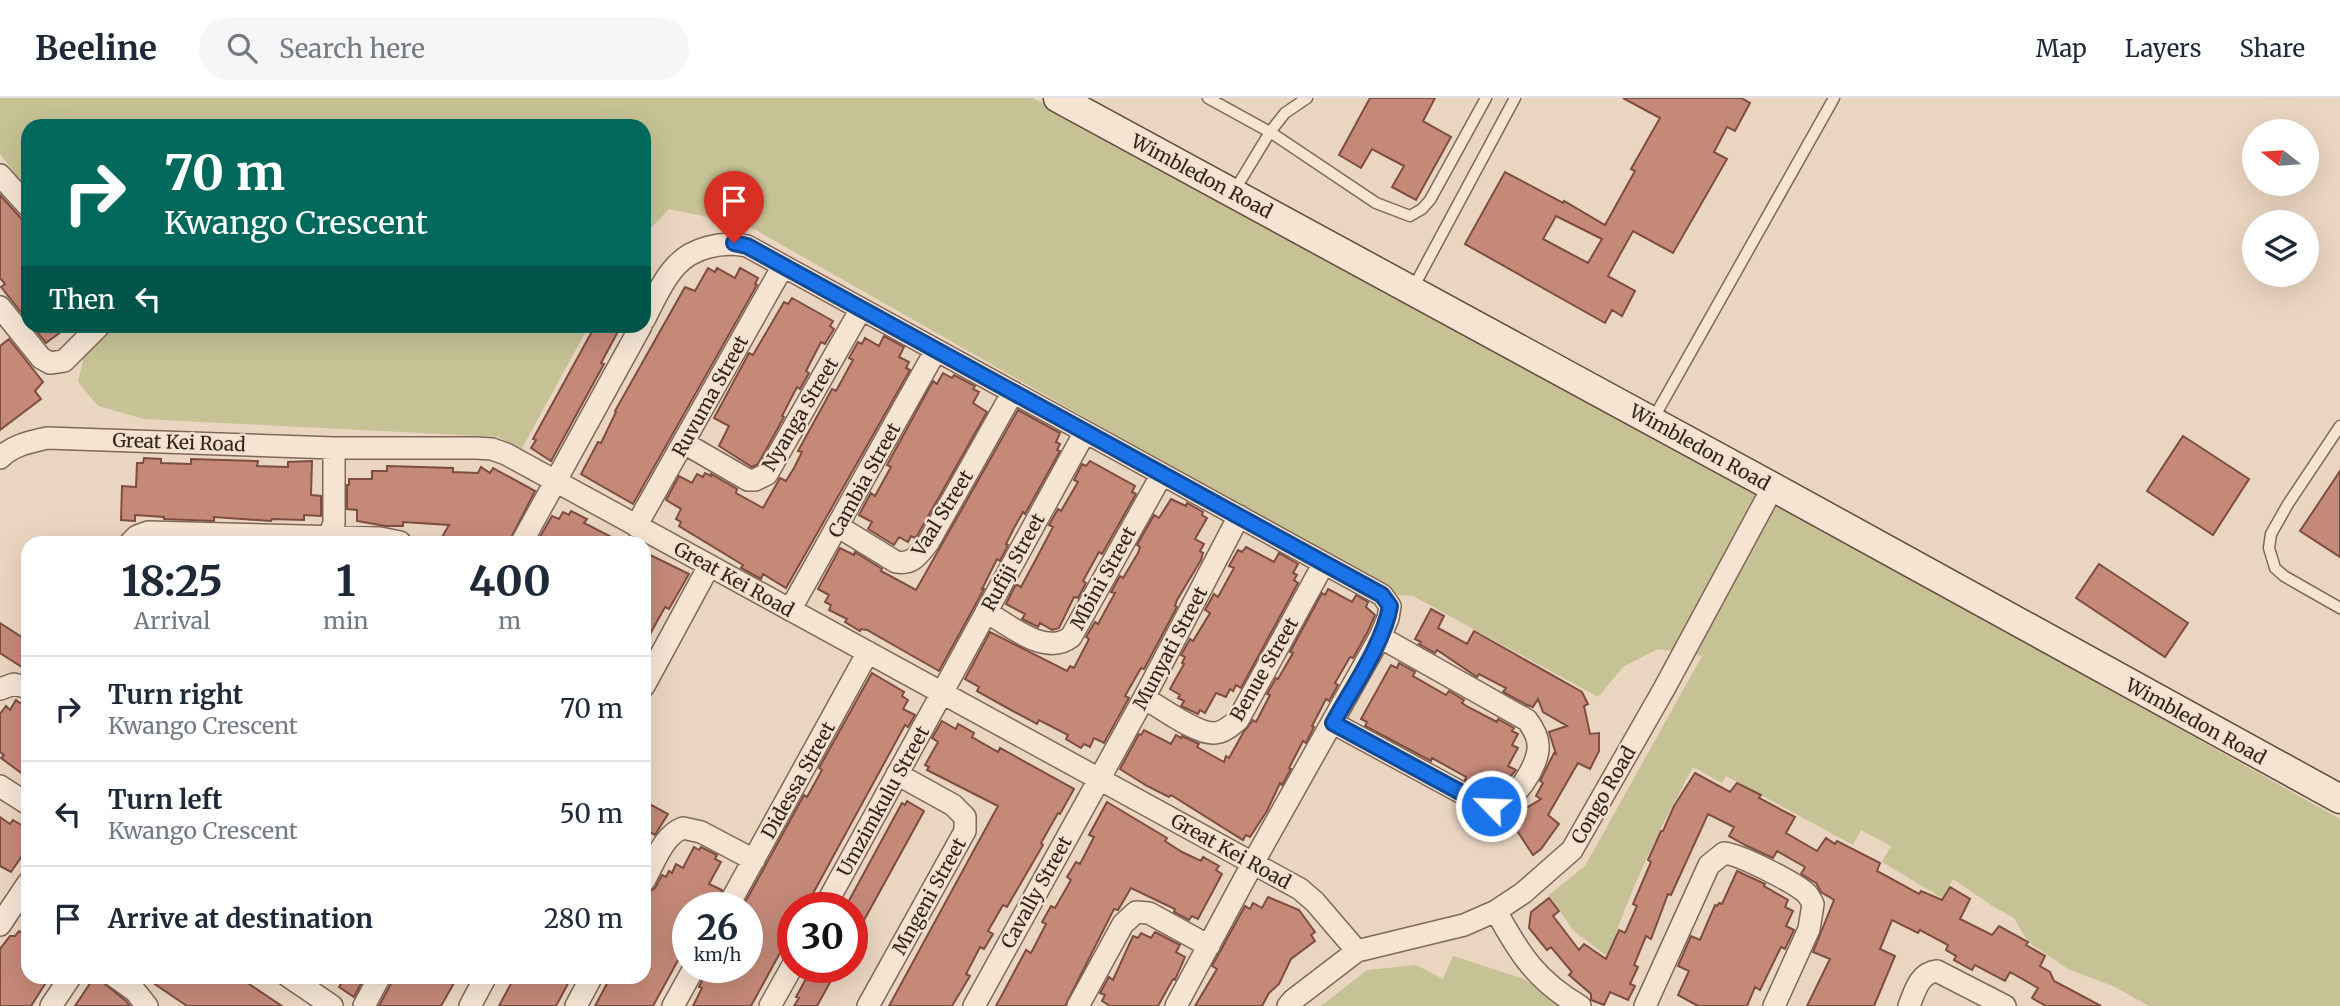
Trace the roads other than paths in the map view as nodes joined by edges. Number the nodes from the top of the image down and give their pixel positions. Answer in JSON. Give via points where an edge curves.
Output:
{"nodes":[{"id":1,"x":1058,"y":98,"type":"edge"},
{"id":2,"x":1208,"y":98,"type":"edge"},
{"id":3,"x":1307,"y":98,"type":"edge"},
{"id":4,"x":1486,"y":98,"type":"edge"},
{"id":5,"x":1515,"y":98,"type":"edge"},
{"id":6,"x":1834,"y":98,"type":"edge"},
{"id":7,"x":1270,"y":132,"type":"junction"},
{"id":8,"x":0,"y":175,"type":"edge"},
{"id":9,"x":1233,"y":193,"type":"junction"},
{"id":10,"x":21,"y":198,"type":"edge"},
{"id":11,"x":783,"y":266,"type":"junction"},
{"id":12,"x":1412,"y":290,"type":"junction"},
{"id":13,"x":0,"y":307,"type":"edge"},
{"id":14,"x":651,"y":308,"type":"edge"},
{"id":15,"x":861,"y":309,"type":"junction"},
{"id":16,"x":92,"y":333,"type":"edge"},
{"id":17,"x":637,"y":333,"type":"edge"},
{"id":18,"x":936,"y":350,"type":"junction"},
{"id":19,"x":1013,"y":392,"type":"junction"},
{"id":20,"x":1652,"y":421,"type":"junction"},
{"id":21,"x":2340,"y":426,"type":"edge"},
{"id":22,"x":1085,"y":432,"type":"junction"},
{"id":23,"x":684,"y":443,"type":"junction"},
{"id":24,"x":334,"y":448,"type":"junction"},
{"id":25,"x":2,"y":451,"type":"edge"},
{"id":26,"x":1162,"y":474,"type":"junction"},
{"id":27,"x":556,"y":481,"type":"junction"},
{"id":28,"x":1773,"y":487,"type":"junction"},
{"id":29,"x":1239,"y":516,"type":"junction"},
{"id":30,"x":636,"y":526,"type":"junction"},
{"id":31,"x":839,"y":527,"type":"junction"},
{"id":32,"x":137,"y":536,"type":"edge"},
{"id":33,"x":195,"y":536,"type":"edge"},
{"id":34,"x":329,"y":536,"type":"edge"},
{"id":35,"x":525,"y":536,"type":"edge"},
{"id":36,"x":1324,"y":563,"type":"junction"},
{"id":37,"x":709,"y":566,"type":"junction"},
{"id":38,"x":2340,"y":608,"type":"edge"},
{"id":39,"x":790,"y":610,"type":"junction"},
{"id":40,"x":986,"y":612,"type":"junction"},
{"id":41,"x":1380,"y":637,"type":"junction"},
{"id":42,"x":868,"y":652,"type":"junction"},
{"id":43,"x":651,"y":673,"type":"edge"},
{"id":44,"x":21,"y":686,"type":"edge"},
{"id":45,"x":0,"y":689,"type":"edge"},
{"id":46,"x":942,"y":693,"type":"junction"},
{"id":47,"x":1144,"y":698,"type":"junction"},
{"id":48,"x":1333,"y":723,"type":"junction"},
{"id":49,"x":897,"y":774,"type":"junction"},
{"id":50,"x":1099,"y":779,"type":"junction"},
{"id":51,"x":0,"y":786,"type":"edge"},
{"id":52,"x":2340,"y":799,"type":"edge"},
{"id":53,"x":21,"y":800,"type":"edge"},
{"id":54,"x":754,"y":860,"type":"junction"},
{"id":55,"x":1253,"y":863,"type":"junction"},
{"id":56,"x":651,"y":868,"type":"edge"},
{"id":57,"x":21,"y":891,"type":"edge"},
{"id":58,"x":736,"y":892,"type":"edge"},
{"id":59,"x":833,"y":892,"type":"edge"},
{"id":60,"x":4,"y":911,"type":"edge"},
{"id":61,"x":1496,"y":911,"type":"junction"},
{"id":62,"x":1209,"y":946,"type":"junction"},
{"id":63,"x":1357,"y":950,"type":"junction"},
{"id":64,"x":686,"y":983,"type":"edge"},
{"id":65,"x":783,"y":983,"type":"edge"},
{"id":66,"x":66,"y":984,"type":"edge"},
{"id":67,"x":125,"y":984,"type":"edge"},
{"id":68,"x":300,"y":984,"type":"edge"},
{"id":69,"x":376,"y":984,"type":"edge"},
{"id":70,"x":482,"y":984,"type":"edge"},
{"id":71,"x":588,"y":984,"type":"edge"},
{"id":72,"x":51,"y":1006,"type":"edge"},
{"id":73,"x":147,"y":1006,"type":"edge"},
{"id":74,"x":332,"y":1006,"type":"edge"},
{"id":75,"x":364,"y":1006,"type":"edge"},
{"id":76,"x":470,"y":1006,"type":"edge"},
{"id":77,"x":576,"y":1006,"type":"edge"},
{"id":78,"x":673,"y":1006,"type":"edge"},
{"id":79,"x":770,"y":1006,"type":"edge"},
{"id":80,"x":868,"y":1006,"type":"edge"},
{"id":81,"x":974,"y":1006,"type":"edge"},
{"id":82,"x":1078,"y":1006,"type":"edge"},
{"id":83,"x":1176,"y":1006,"type":"edge"},
{"id":84,"x":1288,"y":1006,"type":"edge"},
{"id":85,"x":1580,"y":1006,"type":"edge"},
{"id":86,"x":1645,"y":1006,"type":"edge"},
{"id":87,"x":1774,"y":1006,"type":"edge"},
{"id":88,"x":1909,"y":1006,"type":"edge"},
{"id":89,"x":2005,"y":1006,"type":"edge"}],
"edges":[{"from":1,"to":9,"type":"main road","name":"Wimbledon Road"},
{"from":2,"to":7,"type":"lane"},
{"from":3,"to":7,"type":"lane"},
{"from":4,"to":7,"type":"lane","via":[[1430,200],[1410,216],[1376,203]]},
{"from":5,"to":12,"type":"lane"},
{"from":6,"to":20,"type":"lane"},
{"from":7,"to":9,"type":"lane"},
{"from":8,"to":10,"type":"street"},
{"from":9,"to":12,"type":"main road","name":"Wimbledon Road"},
{"from":11,"to":14,"type":"street","via":[[734,243],[702,249],[676,265]]},
{"from":11,"to":15,"type":"street"},
{"from":11,"to":23,"type":"street","name":"Ruvuma Street"},
{"from":12,"to":20,"type":"main road","name":"Wimbledon Road"},
{"from":13,"to":16,"type":"street","via":[[50,363],[64,361]]},
{"from":15,"to":18,"type":"street"},
{"from":15,"to":23,"type":"street","name":"Nyanga Street","via":[[767,474],[748,480]]},
{"from":17,"to":27,"type":"street"},
{"from":18,"to":19,"type":"street"},
{"from":18,"to":31,"type":"street","name":"Cambia Street"},
{"from":19,"to":22,"type":"street"},
{"from":19,"to":31,"type":"street","name":"Vaal Street","via":[[928,543],[913,561],[897,562]]},
{"from":20,"to":28,"type":"main road","name":"Wimbledon Road"},
{"from":21,"to":38,"type":"lane","via":[[2271,534],[2269,548],[2275,568],[2284,576]]},
{"from":22,"to":26,"type":"street"},
{"from":22,"to":40,"type":"street","name":"Rufiji Street"},
{"from":23,"to":30,"type":"street","name":"Ruvuma Street"},
{"from":24,"to":25,"type":"street","name":"Great Kei Road","via":[[47,438]]},
{"from":24,"to":27,"type":"street","name":"Great Kei Road","via":[[492,449]]},
{"from":24,"to":34,"type":"street","via":[[334,523]]},
{"from":26,"to":29,"type":"street"},
{"from":26,"to":40,"type":"street","name":"Mbini Street","via":[[1071,636],[1061,643],[1046,644]]},
{"from":27,"to":30,"type":"street","name":"Great Kei Road"},
{"from":27,"to":35,"type":"street"},
{"from":28,"to":52,"type":"main road","name":"Wimbledon Road"},
{"from":28,"to":61,"type":"street","name":"Congo Road","via":[[1572,850]]},
{"from":29,"to":36,"type":"street"},
{"from":29,"to":47,"type":"street","name":"Munyati Street"},
{"from":30,"to":37,"type":"street","name":"Great Kei Road"},
{"from":31,"to":39,"type":"street","name":"Cambia Street"},
{"from":32,"to":33,"type":"street","via":[[148,532]]},
{"from":36,"to":41,"type":"street","via":[[1382,595],[1390,606]]},
{"from":36,"to":47,"type":"street","name":"Benue Street","via":[[1230,727],[1217,733],[1202,731]]},
{"from":37,"to":39,"type":"street","name":"Great Kei Road"},
{"from":37,"to":43,"type":"street"},
{"from":39,"to":42,"type":"street","name":"Great Kei Road"},
{"from":40,"to":46,"type":"street","name":"Rufiji Street"},
{"from":41,"to":48,"type":"street"},
{"from":41,"to":48,"type":"street","via":[[1527,720],[1539,747],[1518,792],[1491,806]]},
{"from":42,"to":46,"type":"street","name":"Great Kei Road"},
{"from":42,"to":54,"type":"street","name":"Didessa Street"},
{"from":44,"to":45,"type":"street"},
{"from":46,"to":49,"type":"street","name":"Umzimkulu Street"},
{"from":46,"to":50,"type":"street","name":"Great Kei Road"},
{"from":47,"to":50,"type":"street","name":"Munyati Street"},
{"from":48,"to":55,"type":"street"},
{"from":49,"to":59,"type":"street","name":"Umzimkulu Street"},
{"from":49,"to":80,"type":"street","name":"Mngeni Street","via":[[953,805],[964,817],[964,831]]},
{"from":50,"to":55,"type":"street","name":"Great Kei Road"},
{"from":50,"to":81,"type":"street","name":"Cavally Street"},
{"from":51,"to":53,"type":"street"},
{"from":54,"to":56,"type":"street","via":[[701,832],[683,828],[671,834]]},
{"from":54,"to":58,"type":"street","name":"Didessa Street"},
{"from":55,"to":62,"type":"street"},
{"from":55,"to":63,"type":"street","name":"Great Kei Road","via":[[1307,896]]},
{"from":57,"to":60,"type":"street"},
{"from":61,"to":63,"type":"street","name":"Congo Road","via":[[1464,925]]},
{"from":61,"to":85,"type":"street","via":[[1541,978]]},
{"from":62,"to":82,"type":"street","via":[[1149,914],[1136,912],[1123,924]]},
{"from":62,"to":83,"type":"street"},
{"from":63,"to":84,"type":"street","name":"Congo Road"},
{"from":64,"to":78,"type":"street"},
{"from":65,"to":79,"type":"street"},
{"from":66,"to":72,"type":"street"},
{"from":67,"to":73,"type":"street"},
{"from":68,"to":74,"type":"street"},
{"from":69,"to":75,"type":"street"},
{"from":70,"to":76,"type":"street"},
{"from":71,"to":77,"type":"street"},
{"from":86,"to":87,"type":"street","via":[[1709,866],[1724,853],[1797,887],[1813,904],[1809,929]]},
{"from":88,"to":89,"type":"street","via":[[1919,982],[1937,971]]}]}
